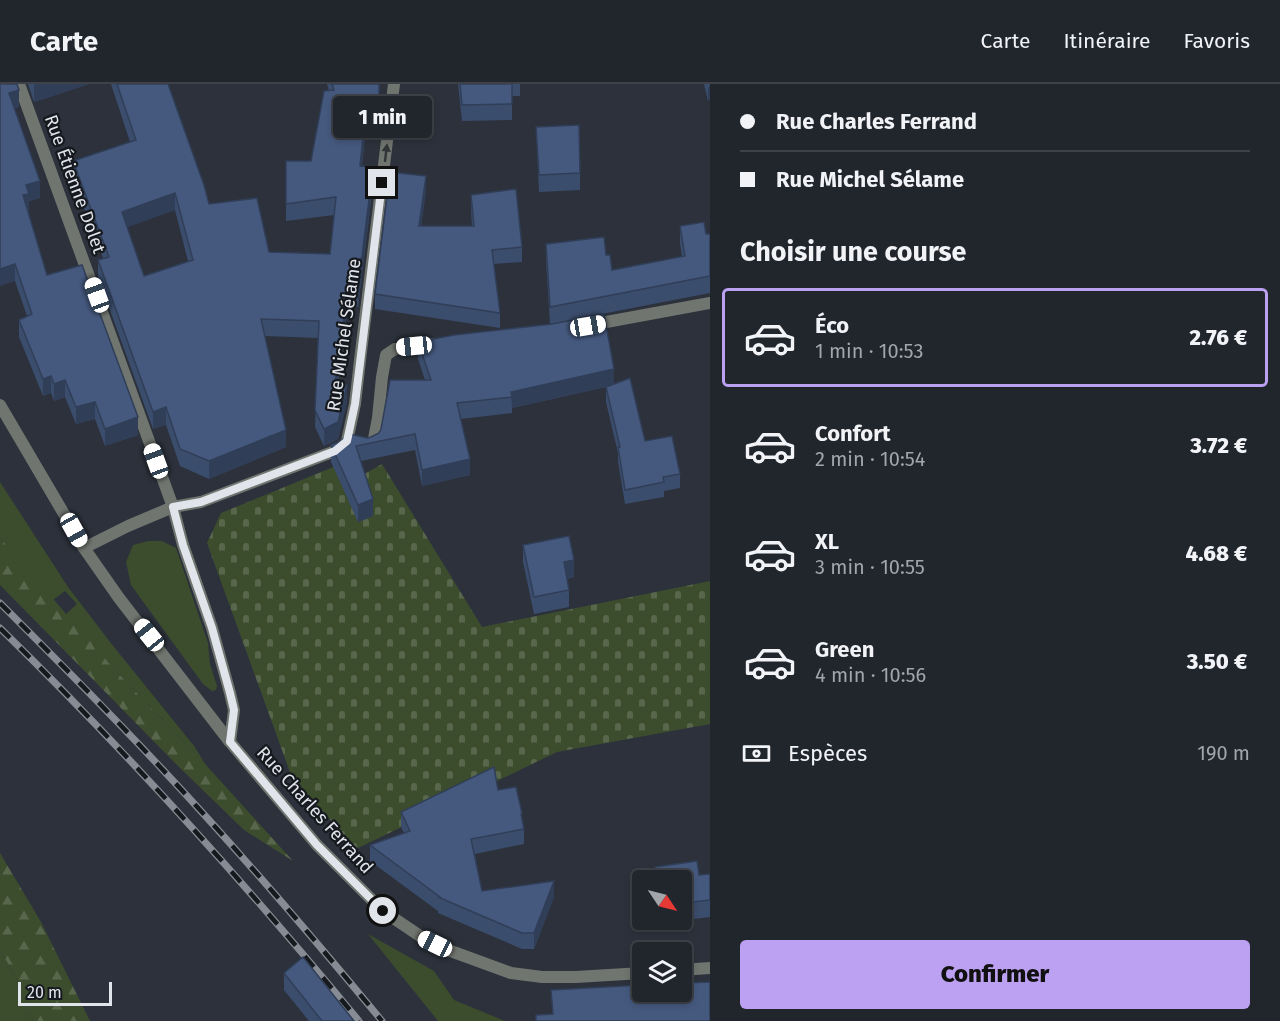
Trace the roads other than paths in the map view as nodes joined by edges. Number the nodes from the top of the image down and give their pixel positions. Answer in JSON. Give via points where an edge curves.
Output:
{"nodes":[{"id":1,"x":19,"y":84,"type":"edge"},
{"id":2,"x":394,"y":84,"type":"edge"},
{"id":3,"x":710,"y":303,"type":"edge"},
{"id":4,"x":573,"y":328,"type":"edge"},
{"id":5,"x":450,"y":343,"type":"edge"},
{"id":6,"x":0,"y":405,"type":"edge"},
{"id":7,"x":347,"y":441,"type":"junction"},
{"id":8,"x":173,"y":507,"type":"junction"},
{"id":9,"x":84,"y":548,"type":"junction"},
{"id":10,"x":230,"y":742,"type":"junction"},
{"id":11,"x":710,"y":968,"type":"edge"},
{"id":12,"x":692,"y":969,"type":"edge"},
{"id":13,"x":632,"y":974,"type":"edge"}],
"edges":[{"from":1,"to":8,"type":"street","name":"Rue Étienne Dolet"},
{"from":7,"to":2,"type":"street","name":"Rue Michel Sélame","one_way":true},
{"from":3,"to":4,"type":"street"},
{"from":5,"to":7,"type":"street","via":[[395,348],[387,355],[373,444]]},
{"from":6,"to":9,"type":"street","name":"Rue Charles Ferrand"},
{"from":7,"to":8,"type":"street","via":[[335,451],[201,502]]},
{"from":8,"to":9,"type":"street"},
{"from":8,"to":10,"type":"street","name":"Rue Étienne Dolet","via":[[230,693],[234,710]]},
{"from":9,"to":10,"type":"street","name":"Rue Charles Ferrand"},
{"from":10,"to":13,"type":"street","name":"Rue Charles Ferrand","via":[[317,845],[383,911],[423,938],[511,973],[542,977]]},
{"from":11,"to":12,"type":"street"}]}
